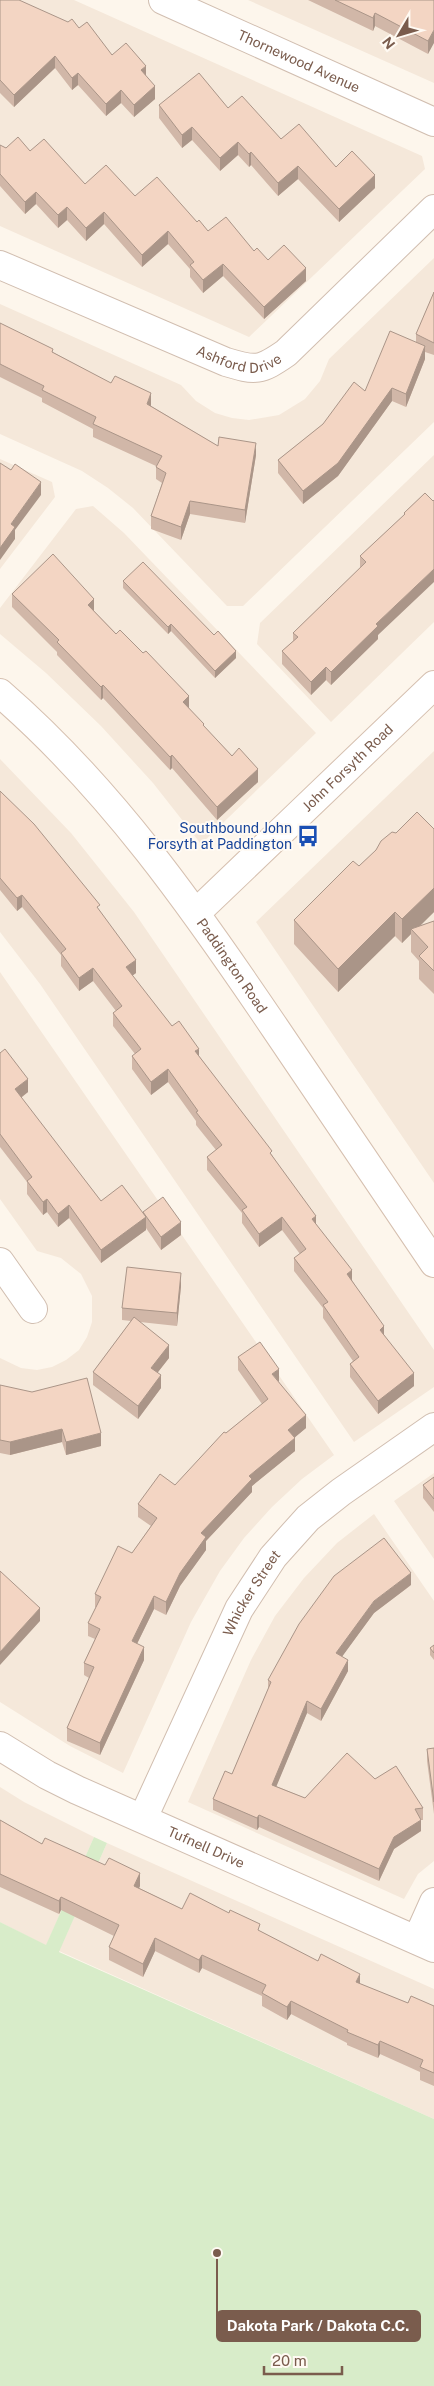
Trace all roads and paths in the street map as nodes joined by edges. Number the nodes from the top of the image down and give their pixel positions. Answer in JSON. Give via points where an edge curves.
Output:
{"nodes":[{"id":1,"x":163,"y":0,"type":"edge"},
{"id":2,"x":434,"y":122,"type":"edge"},
{"id":3,"x":434,"y":209,"type":"edge"},
{"id":4,"x":0,"y":265,"type":"edge"},
{"id":5,"x":434,"y":684,"type":"edge"},
{"id":6,"x":0,"y":693,"type":"edge"},
{"id":7,"x":196,"y":913,"type":"junction"},
{"id":8,"x":0,"y":1262,"type":"edge"},
{"id":9,"x":434,"y":1263,"type":"edge"},
{"id":10,"x":33,"y":1309,"type":"dead end"},
{"id":11,"x":434,"y":1427,"type":"edge"},
{"id":12,"x":0,"y":1746,"type":"edge"},
{"id":13,"x":142,"y":1818,"type":"junction"},
{"id":14,"x":434,"y":1902,"type":"edge"},
{"id":15,"x":425,"y":1944,"type":"edge"}],
"edges":[{"from":1,"to":2,"type":"street","name":"Thornewood Avenue"},
{"from":3,"to":4,"type":"street","name":"Ashford Drive","via":[[286,354],[260,368],[245,368],[226,362]]},
{"from":5,"to":7,"type":"street","name":"John Forsyth Road"},
{"from":6,"to":7,"type":"street","name":"Paddington Road","via":[[69,758],[116,811]]},
{"from":7,"to":9,"type":"street","name":"Paddington Road"},
{"from":8,"to":10,"type":"street"},
{"from":11,"to":13,"type":"street","name":"Whicker Street","via":[[308,1518],[274,1557],[239,1609]]},
{"from":12,"to":13,"type":"street","name":"Tufnell Drive","via":[[47,1775]]},
{"from":13,"to":15,"type":"street","name":"Tufnell Drive"},
{"from":14,"to":15,"type":"street","name":"Tufnell Drive"}]}
